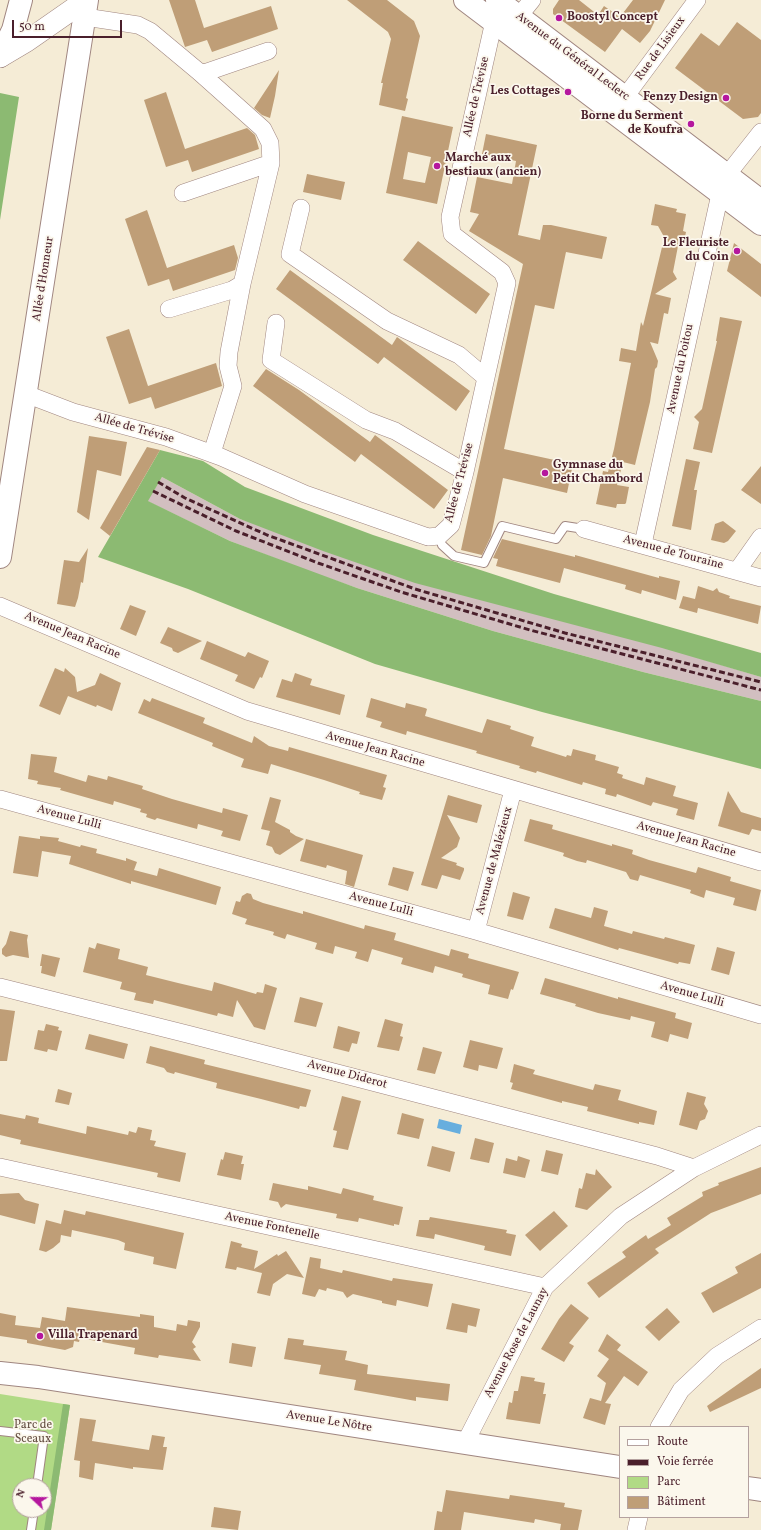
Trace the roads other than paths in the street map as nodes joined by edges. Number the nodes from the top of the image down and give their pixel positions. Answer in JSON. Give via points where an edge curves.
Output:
{"nodes":[{"id":1,"x":21,"y":0,"type":"edge"},
{"id":2,"x":465,"y":0,"type":"edge"},
{"id":3,"x":497,"y":0,"type":"edge"},
{"id":4,"x":697,"y":0,"type":"edge"},
{"id":5,"x":86,"y":6,"type":"edge"},
{"id":6,"x":525,"y":8,"type":"edge"},
{"id":7,"x":494,"y":21,"type":"junction"},
{"id":8,"x":268,"y":51,"type":"dead end"},
{"id":9,"x":0,"y":56,"type":"edge"},
{"id":10,"x":198,"y":71,"type":"junction"},
{"id":11,"x":625,"y":97,"type":"junction"},
{"id":12,"x":761,"y":132,"type":"edge"},
{"id":13,"x":271,"y":163,"type":"junction"},
{"id":14,"x":724,"y":184,"type":"junction"},
{"id":15,"x":183,"y":193,"type":"dead end"},
{"id":16,"x":761,"y":201,"type":"edge"},
{"id":17,"x":301,"y":208,"type":"dead end"},
{"id":18,"x":761,"y":224,"type":"edge"},
{"id":19,"x":242,"y":284,"type":"junction"},
{"id":20,"x":169,"y":309,"type":"dead end"},
{"id":21,"x":276,"y":323,"type":"dead end"},
{"id":22,"x":485,"y":378,"type":"junction"},
{"id":23,"x":26,"y":394,"type":"junction"},
{"id":24,"x":212,"y":453,"type":"junction"},
{"id":25,"x":464,"y":472,"type":"junction"},
{"id":26,"x":584,"y":529,"type":"joint"},
{"id":27,"x":434,"y":537,"type":"junction"},
{"id":28,"x":761,"y":538,"type":"edge"},
{"id":29,"x":643,"y":544,"type":"junction"},
{"id":30,"x":0,"y":557,"type":"edge"},
{"id":31,"x":737,"y":570,"type":"junction"},
{"id":32,"x":761,"y":578,"type":"edge"},
{"id":33,"x":0,"y":606,"type":"edge"},
{"id":34,"x":513,"y":790,"type":"junction"},
{"id":35,"x":0,"y":799,"type":"edge"},
{"id":36,"x":761,"y":862,"type":"edge"},
{"id":37,"x":476,"y":931,"type":"junction"},
{"id":38,"x":0,"y":988,"type":"edge"},
{"id":39,"x":761,"y":1015,"type":"edge"},
{"id":40,"x":761,"y":1135,"type":"edge"},
{"id":41,"x":0,"y":1167,"type":"edge"},
{"id":42,"x":694,"y":1168,"type":"junction"},
{"id":43,"x":544,"y":1287,"type":"junction"},
{"id":44,"x":761,"y":1328,"type":"edge"},
{"id":45,"x":0,"y":1369,"type":"edge"},
{"id":46,"x":0,"y":1373,"type":"edge"},
{"id":47,"x":38,"y":1377,"type":"junction"},
{"id":48,"x":660,"y":1426,"type":"edge"},
{"id":49,"x":0,"y":1431,"type":"edge"},
{"id":50,"x":465,"y":1443,"type":"junction"},
{"id":51,"x":619,"y":1467,"type":"edge"},
{"id":52,"x":38,"y":1478,"type":"edge"},
{"id":53,"x":749,"y":1488,"type":"edge"},
{"id":54,"x":761,"y":1490,"type":"edge"},
{"id":55,"x":33,"y":1518,"type":"edge"},
{"id":56,"x":639,"y":1518,"type":"edge"},
{"id":57,"x":31,"y":1530,"type":"edge"},
{"id":58,"x":636,"y":1530,"type":"edge"}],
"edges":[{"from":1,"to":9,"type":"main road","via":[[13,30]]},
{"from":2,"to":7,"type":"main road","name":"Avenue du Général Leclerc"},
{"from":3,"to":6,"type":"main road","name":"Avenue du Général Leclerc"},
{"from":4,"to":11,"type":"street","name":"Rue de Lisieux"},
{"from":5,"to":9,"type":"street"},
{"from":5,"to":10,"type":"street","via":[[150,31]]},
{"from":5,"to":23,"type":"main road","name":"Allée d'Honneur"},
{"from":6,"to":11,"type":"main road","name":"Avenue du Général Leclerc"},
{"from":7,"to":14,"type":"main road","name":"Avenue du Général Leclerc"},
{"from":7,"to":22,"type":"street","name":"Allée de Trévise","via":[[450,217],[452,234],[502,272],[507,283]]},
{"from":8,"to":10,"type":"street","via":[[204,73]]},
{"from":10,"to":13,"type":"street","via":[[263,129],[270,143]]},
{"from":11,"to":14,"type":"main road","name":"Avenue du Général Leclerc"},
{"from":12,"to":14,"type":"street"},
{"from":13,"to":15,"type":"street"},
{"from":13,"to":19,"type":"street"},
{"from":14,"to":16,"type":"main road","name":"Avenue du Général Leclerc"},
{"from":14,"to":18,"type":"main road","name":"Avenue du Général Leclerc"},
{"from":14,"to":29,"type":"street","name":"Avenue du Poitou"},
{"from":17,"to":22,"type":"street","via":[[290,254],[387,321],[459,355]]},
{"from":19,"to":20,"type":"street","via":[[232,290]]},
{"from":19,"to":24,"type":"street","via":[[229,352],[228,366],[233,386]]},
{"from":21,"to":25,"type":"street","via":[[271,360],[366,420],[395,431]]},
{"from":22,"to":25,"type":"street","name":"Allée de Trévise"},
{"from":23,"to":24,"type":"street","name":"Allée de Trévise","via":[[73,412],[132,427]]},
{"from":23,"to":30,"type":"main road","name":"Allée d'Honneur"},
{"from":24,"to":27,"type":"street","name":"Allée de Trévise","via":[[304,494]]},
{"from":25,"to":27,"type":"street","name":"Allée de Trévise","via":[[450,525]]},
{"from":26,"to":27,"type":"lane","via":[[565,526],[556,539],[502,526],[484,563],[454,556]]},
{"from":26,"to":29,"type":"street","name":"Avenue de Touraine"},
{"from":28,"to":31,"type":"street"},
{"from":29,"to":31,"type":"street","name":"Avenue de Touraine"},
{"from":31,"to":32,"type":"street","name":"Avenue de Touraine"},
{"from":33,"to":34,"type":"street","name":"Avenue Jean Racine","via":[[247,711]]},
{"from":34,"to":36,"type":"street","name":"Avenue Jean Racine"},
{"from":34,"to":37,"type":"street","name":"Avenue de Malézieux"},
{"from":35,"to":37,"type":"street","name":"Avenue Lulli"},
{"from":37,"to":39,"type":"street","name":"Avenue Lulli"},
{"from":38,"to":42,"type":"street","name":"Avenue Diderot","via":[[191,1034],[657,1156]]},
{"from":40,"to":42,"type":"street","name":"Avenue Rose de Launay"},
{"from":41,"to":43,"type":"street","name":"Avenue Fontenelle"},
{"from":42,"to":43,"type":"street","name":"Avenue Rose de Launay","via":[[621,1216]]},
{"from":43,"to":50,"type":"street","name":"Avenue Rose de Launay"},
{"from":44,"to":48,"type":"street","via":[[717,1356],[681,1390]]},
{"from":45,"to":47,"type":"main road","name":"Avenue Le Nôtre"},
{"from":46,"to":47,"type":"main road","name":"Avenue Le Nôtre"},
{"from":47,"to":50,"type":"main road","name":"Avenue Le Nôtre"},
{"from":49,"to":52,"type":"lane","via":[[44,1436]]},
{"from":50,"to":51,"type":"main road","name":"Avenue Le Nôtre"},
{"from":53,"to":54,"type":"main road"},
{"from":55,"to":57,"type":"lane"},
{"from":56,"to":58,"type":"street"}]}
